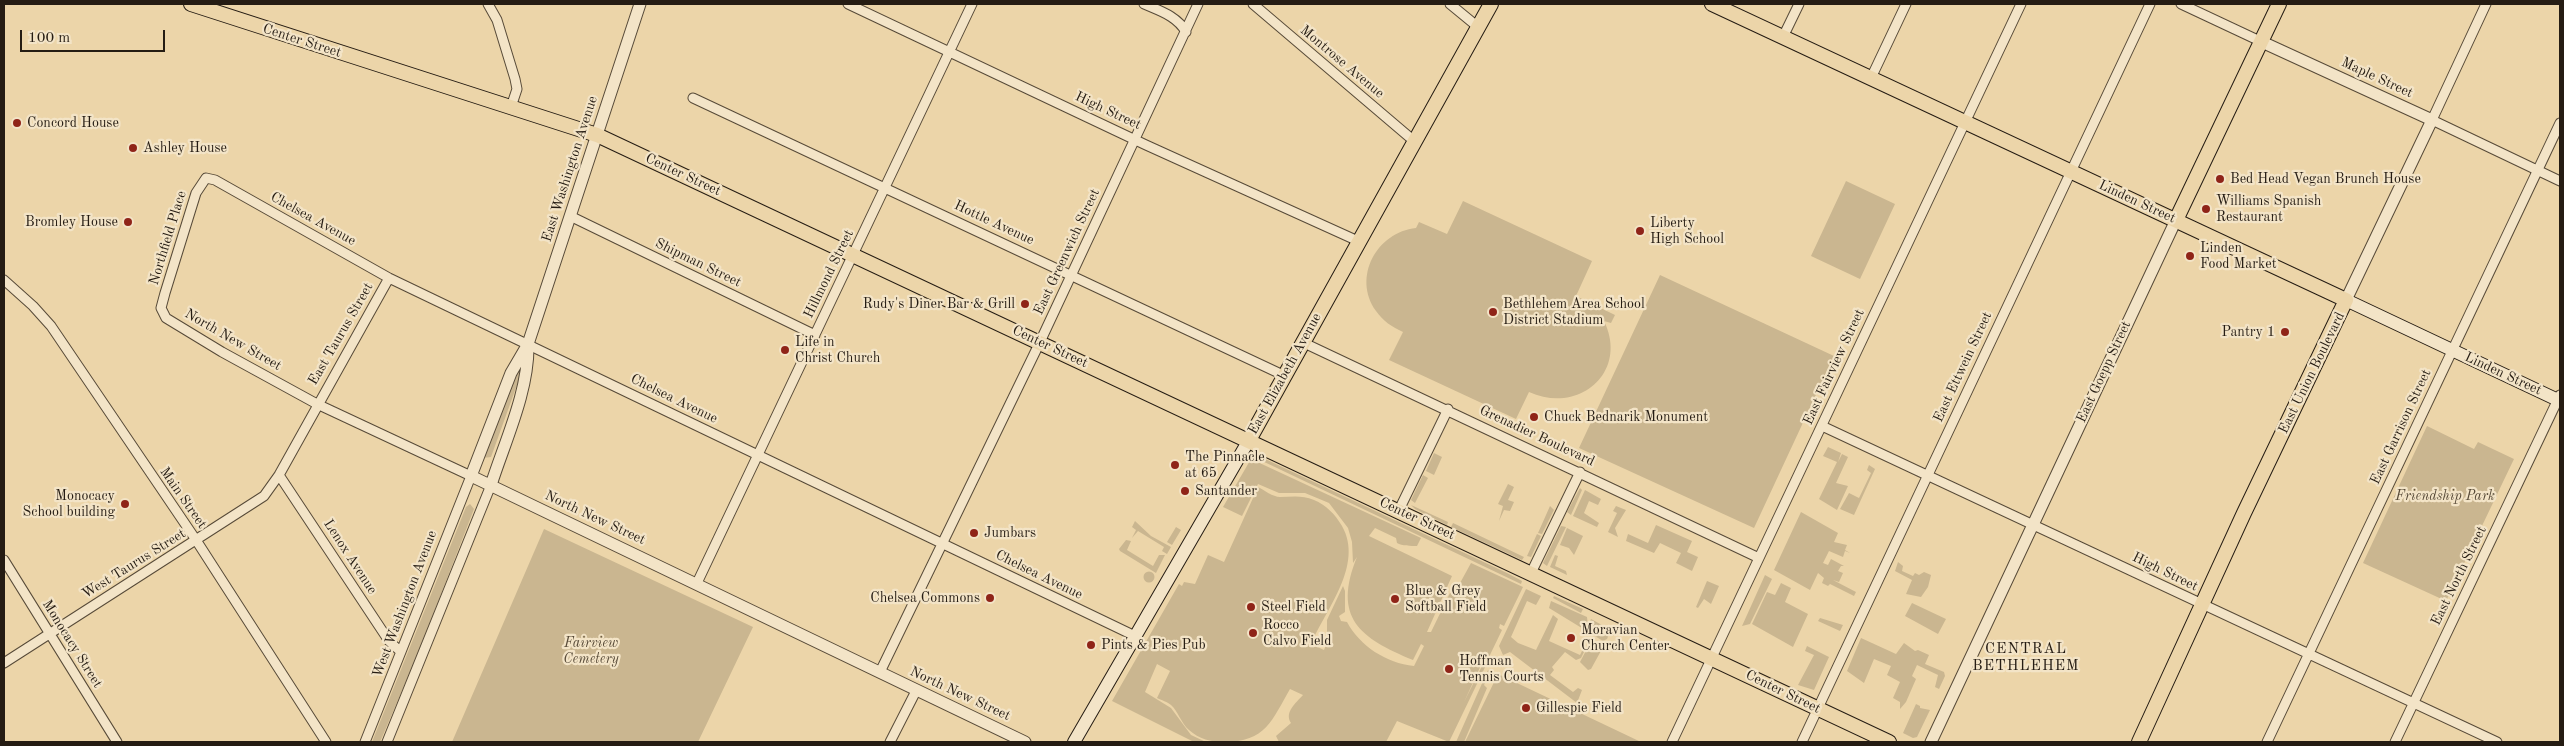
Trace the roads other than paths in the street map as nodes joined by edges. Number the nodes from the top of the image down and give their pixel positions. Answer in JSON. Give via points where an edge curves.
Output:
{"nodes":[{"id":1,"x":191,"y":4,"type":"edge"},
{"id":2,"x":488,"y":4,"type":"edge"},
{"id":3,"x":640,"y":4,"type":"edge"},
{"id":4,"x":848,"y":4,"type":"edge"},
{"id":5,"x":972,"y":4,"type":"edge"},
{"id":6,"x":1144,"y":4,"type":"edge"},
{"id":7,"x":1198,"y":4,"type":"edge"},
{"id":8,"x":1253,"y":4,"type":"edge"},
{"id":9,"x":1450,"y":4,"type":"edge"},
{"id":10,"x":1491,"y":4,"type":"edge"},
{"id":11,"x":1712,"y":4,"type":"edge"},
{"id":12,"x":1799,"y":4,"type":"edge"},
{"id":13,"x":1906,"y":4,"type":"edge"},
{"id":14,"x":2021,"y":4,"type":"edge"},
{"id":15,"x":2150,"y":4,"type":"edge"},
{"id":16,"x":2181,"y":4,"type":"edge"},
{"id":17,"x":2280,"y":4,"type":"edge"},
{"id":18,"x":2486,"y":4,"type":"edge"},
{"id":19,"x":1478,"y":27,"type":"junction"},
{"id":20,"x":1186,"y":32,"type":"junction"},
{"id":21,"x":1783,"y":37,"type":"junction"},
{"id":22,"x":2262,"y":42,"type":"junction"},
{"id":23,"x":950,"y":51,"type":"junction"},
{"id":24,"x":1871,"y":78,"type":"junction"},
{"id":25,"x":693,"y":98,"type":"dead end"},
{"id":26,"x":511,"y":107,"type":"junction"},
{"id":27,"x":2432,"y":120,"type":"junction"},
{"id":28,"x":1966,"y":123,"type":"junction"},
{"id":29,"x":2560,"y":123,"type":"edge"},
{"id":30,"x":597,"y":135,"type":"junction"},
{"id":31,"x":1135,"y":139,"type":"junction"},
{"id":32,"x":1414,"y":141,"type":"junction"},
{"id":33,"x":2070,"y":171,"type":"junction"},
{"id":34,"x":2538,"y":171,"type":"junction"},
{"id":35,"x":206,"y":178,"type":"joint"},
{"id":36,"x":2560,"y":181,"type":"edge"},
{"id":37,"x":886,"y":187,"type":"junction"},
{"id":38,"x":570,"y":216,"type":"junction"},
{"id":39,"x":2176,"y":220,"type":"junction"},
{"id":40,"x":1358,"y":241,"type":"junction"},
{"id":41,"x":854,"y":255,"type":"junction"},
{"id":42,"x":1072,"y":274,"type":"junction"},
{"id":43,"x":389,"y":278,"type":"junction"},
{"id":44,"x":4,"y":280,"type":"edge"},
{"id":45,"x":2346,"y":300,"type":"junction"},
{"id":46,"x":161,"y":308,"type":"joint"},
{"id":47,"x":815,"y":335,"type":"junction"},
{"id":48,"x":1040,"y":342,"type":"junction"},
{"id":49,"x":1302,"y":342,"type":"junction"},
{"id":50,"x":528,"y":344,"type":"junction"},
{"id":51,"x":2452,"y":350,"type":"junction"},
{"id":52,"x":1283,"y":376,"type":"junction"},
{"id":53,"x":2559,"y":399,"type":"edge"},
{"id":54,"x":318,"y":404,"type":"junction"},
{"id":55,"x":1448,"y":409,"type":"junction"},
{"id":56,"x":1822,"y":426,"type":"junction"},
{"id":57,"x":1249,"y":440,"type":"junction"},
{"id":58,"x":756,"y":454,"type":"junction"},
{"id":59,"x":1580,"y":472,"type":"junction"},
{"id":60,"x":1927,"y":474,"type":"junction"},
{"id":61,"x":279,"y":475,"type":"junction"},
{"id":62,"x":471,"y":476,"type":"junction"},
{"id":63,"x":490,"y":485,"type":"junction"},
{"id":64,"x":1399,"y":510,"type":"junction"},
{"id":65,"x":2033,"y":524,"type":"junction"},
{"id":66,"x":196,"y":540,"type":"junction"},
{"id":67,"x":942,"y":542,"type":"junction"},
{"id":68,"x":1759,"y":558,"type":"junction"},
{"id":69,"x":4,"y":560,"type":"edge"},
{"id":70,"x":1531,"y":573,"type":"junction"},
{"id":71,"x":697,"y":582,"type":"junction"},
{"id":72,"x":2202,"y":605,"type":"junction"},
{"id":73,"x":49,"y":634,"type":"junction"},
{"id":74,"x":1135,"y":636,"type":"junction"},
{"id":75,"x":402,"y":652,"type":"junction"},
{"id":76,"x":2307,"y":654,"type":"junction"},
{"id":77,"x":1712,"y":658,"type":"junction"},
{"id":78,"x":4,"y":663,"type":"edge"},
{"id":79,"x":880,"y":672,"type":"junction"},
{"id":80,"x":916,"y":691,"type":"junction"},
{"id":81,"x":2414,"y":703,"type":"junction"},
{"id":82,"x":1818,"y":709,"type":"junction"},
{"id":83,"x":117,"y":742,"type":"edge"},
{"id":84,"x":326,"y":742,"type":"edge"},
{"id":85,"x":365,"y":742,"type":"edge"},
{"id":86,"x":387,"y":742,"type":"edge"},
{"id":87,"x":890,"y":742,"type":"edge"},
{"id":88,"x":1025,"y":742,"type":"edge"},
{"id":89,"x":1074,"y":742,"type":"edge"},
{"id":90,"x":1672,"y":742,"type":"edge"},
{"id":91,"x":1802,"y":742,"type":"edge"},
{"id":92,"x":1888,"y":742,"type":"edge"},
{"id":93,"x":1931,"y":742,"type":"edge"},
{"id":94,"x":2139,"y":742,"type":"edge"},
{"id":95,"x":2267,"y":742,"type":"edge"},
{"id":96,"x":2395,"y":742,"type":"edge"},
{"id":97,"x":2497,"y":742,"type":"edge"}],
"edges":[{"from":1,"to":26,"type":"main road","name":"Center Street"},
{"from":2,"to":26,"type":"street","via":[[497,20],[515,79]]},
{"from":3,"to":30,"type":"street","name":"East Washington Avenue"},
{"from":4,"to":23,"type":"street","name":"High Street"},
{"from":5,"to":23,"type":"street","name":"Hillmond Street"},
{"from":6,"to":20,"type":"street","via":[[1174,18]]},
{"from":7,"to":20,"type":"street","name":"East Greenwich Street"},
{"from":8,"to":32,"type":"street","name":"Montrose Avenue"},
{"from":9,"to":19,"type":"street"},
{"from":10,"to":19,"type":"main road","name":"East Elizabeth Avenue"},
{"from":11,"to":21,"type":"main road","name":"Linden Street"},
{"from":12,"to":21,"type":"street"},
{"from":13,"to":24,"type":"street"},
{"from":14,"to":28,"type":"street","name":"East Fairview Street"},
{"from":15,"to":33,"type":"street","name":"East Ettwein Street"},
{"from":16,"to":22,"type":"street","name":"Maple Street"},
{"from":17,"to":22,"type":"main road","name":"East Goepp Street"},
{"from":18,"to":27,"type":"street","name":"East Union Boulevard"},
{"from":19,"to":32,"type":"main road","name":"East Elizabeth Avenue"},
{"from":20,"to":31,"type":"street","name":"East Greenwich Street"},
{"from":21,"to":24,"type":"main road","name":"Linden Street"},
{"from":22,"to":27,"type":"street","name":"Maple Street"},
{"from":22,"to":39,"type":"main road","name":"East Goepp Street"},
{"from":23,"to":31,"type":"street","name":"High Street"},
{"from":23,"to":37,"type":"street","name":"Hillmond Street"},
{"from":24,"to":28,"type":"main road","name":"Linden Street"},
{"from":25,"to":37,"type":"street","name":"Hottle Avenue"},
{"from":26,"to":30,"type":"main road","name":"Center Street"},
{"from":27,"to":34,"type":"street","name":"Maple Street"},
{"from":27,"to":45,"type":"street","name":"East Union Boulevard"},
{"from":28,"to":33,"type":"main road","name":"Linden Street"},
{"from":28,"to":56,"type":"street","name":"East Fairview Street"},
{"from":29,"to":34,"type":"street","name":"East Garrison Street"},
{"from":30,"to":38,"type":"street","name":"East Washington Avenue"},
{"from":30,"to":41,"type":"main road","name":"Center Street"},
{"from":31,"to":40,"type":"street","name":"High Street"},
{"from":31,"to":42,"type":"street","name":"East Greenwich Street"},
{"from":32,"to":40,"type":"main road","name":"East Elizabeth Avenue"},
{"from":33,"to":39,"type":"main road","name":"Linden Street"},
{"from":33,"to":60,"type":"street","name":"East Ettwein Street"},
{"from":34,"to":36,"type":"street","name":"Maple Street"},
{"from":34,"to":51,"type":"street","name":"East Garrison Street"},
{"from":35,"to":43,"type":"street","name":"Chelsea Avenue","via":[[215,180]]},
{"from":35,"to":46,"type":"street","name":"Northfield Place","via":[[196,193]]},
{"from":37,"to":41,"type":"street","name":"Hillmond Street"},
{"from":37,"to":42,"type":"street","name":"Hottle Avenue"},
{"from":38,"to":47,"type":"street","name":"Shipman Street"},
{"from":38,"to":50,"type":"street","name":"East Washington Avenue"},
{"from":39,"to":45,"type":"main road","name":"Linden Street"},
{"from":39,"to":65,"type":"street","name":"East Goepp Street"},
{"from":40,"to":49,"type":"main road","name":"East Elizabeth Avenue"},
{"from":41,"to":47,"type":"street","name":"Hillmond Street"},
{"from":41,"to":48,"type":"main road","name":"Center Street"},
{"from":42,"to":48,"type":"street","name":"East Greenwich Street"},
{"from":42,"to":52,"type":"street","name":"Hottle Avenue"},
{"from":43,"to":50,"type":"street","name":"Chelsea Avenue"},
{"from":43,"to":54,"type":"street","name":"East Taurus Street"},
{"from":44,"to":66,"type":"street","name":"Main Street","via":[[51,326]]},
{"from":45,"to":51,"type":"main road","name":"Linden Street"},
{"from":45,"to":72,"type":"main road","name":"East Union Boulevard"},
{"from":46,"to":54,"type":"street","name":"North New Street","via":[[166,318],[179,326]]},
{"from":47,"to":58,"type":"street","name":"Hillmond Street"},
{"from":48,"to":57,"type":"main road","name":"Center Street"},
{"from":48,"to":67,"type":"street","name":"East Greenwich Street"},
{"from":49,"to":52,"type":"main road","name":"East Elizabeth Avenue"},
{"from":49,"to":55,"type":"street","name":"Grenadier Boulevard"},
{"from":50,"to":58,"type":"street","name":"Chelsea Avenue"},
{"from":50,"to":62,"type":"street","name":"East Washington Avenue","via":[[511,373]]},
{"from":50,"to":63,"type":"street","name":"East Washington Avenue","via":[[528,364],[522,390]]},
{"from":51,"to":53,"type":"main road","name":"Linden Street"},
{"from":51,"to":76,"type":"street","name":"East Garrison Street"},
{"from":52,"to":57,"type":"main road","name":"East Elizabeth Avenue"},
{"from":53,"to":81,"type":"street","name":"East North Street"},
{"from":54,"to":61,"type":"street","name":"West Taurus Street"},
{"from":54,"to":62,"type":"street","name":"North New Street"},
{"from":55,"to":59,"type":"street","name":"Grenadier Boulevard"},
{"from":55,"to":64,"type":"street"},
{"from":56,"to":60,"type":"street","name":"High Street"},
{"from":56,"to":68,"type":"street","name":"East Fairview Street"},
{"from":57,"to":64,"type":"main road","name":"Center Street"},
{"from":57,"to":74,"type":"main road","name":"East Elizabeth Avenue"},
{"from":58,"to":67,"type":"street","name":"Chelsea Avenue"},
{"from":58,"to":71,"type":"street","name":"Hillmond Street"},
{"from":59,"to":68,"type":"street","name":"Grenadier Boulevard"},
{"from":59,"to":70,"type":"street"},
{"from":60,"to":65,"type":"street","name":"High Street"},
{"from":60,"to":82,"type":"street","name":"East Ettwein Street"},
{"from":61,"to":66,"type":"street","name":"West Taurus Street","via":[[264,496]]},
{"from":61,"to":75,"type":"street","name":"Lenox Avenue","via":[[389,641]]},
{"from":62,"to":63,"type":"street","name":"North New Street"},
{"from":62,"to":75,"type":"street","name":"West Washington Avenue"},
{"from":63,"to":71,"type":"street","name":"North New Street"},
{"from":63,"to":86,"type":"street"},
{"from":64,"to":70,"type":"main road","name":"Center Street"},
{"from":65,"to":72,"type":"street","name":"High Street"},
{"from":65,"to":93,"type":"street","name":"East Goepp Street"},
{"from":66,"to":73,"type":"street","name":"West Taurus Street"},
{"from":66,"to":84,"type":"street","name":"Main Street"},
{"from":67,"to":74,"type":"street","name":"Chelsea Avenue"},
{"from":67,"to":79,"type":"street","name":"East Greenwich Street"},
{"from":68,"to":77,"type":"street","name":"East Fairview Street"},
{"from":69,"to":73,"type":"street","name":"Monocacy Street"},
{"from":70,"to":77,"type":"main road","name":"Center Street"},
{"from":71,"to":79,"type":"street","name":"North New Street"},
{"from":72,"to":76,"type":"street","name":"High Street"},
{"from":72,"to":94,"type":"main road","name":"East Union Boulevard"},
{"from":73,"to":78,"type":"street","name":"West Taurus Street"},
{"from":73,"to":83,"type":"street","name":"Monocacy Street"},
{"from":74,"to":89,"type":"main road","name":"East Elizabeth Avenue"},
{"from":75,"to":85,"type":"street","name":"West Washington Avenue"},
{"from":76,"to":81,"type":"street","name":"High Street"},
{"from":76,"to":95,"type":"street","name":"East Garrison Street"},
{"from":77,"to":82,"type":"main road","name":"Center Street"},
{"from":77,"to":90,"type":"street","name":"East Fairview Street"},
{"from":79,"to":80,"type":"street","name":"North New Street"},
{"from":80,"to":87,"type":"street"},
{"from":80,"to":88,"type":"street","name":"North New Street"},
{"from":81,"to":96,"type":"street","name":"East North Street"},
{"from":81,"to":97,"type":"street","name":"High Street"},
{"from":82,"to":91,"type":"street","name":"East Ettwein Street"},
{"from":82,"to":92,"type":"main road","name":"Center Street"}]}
